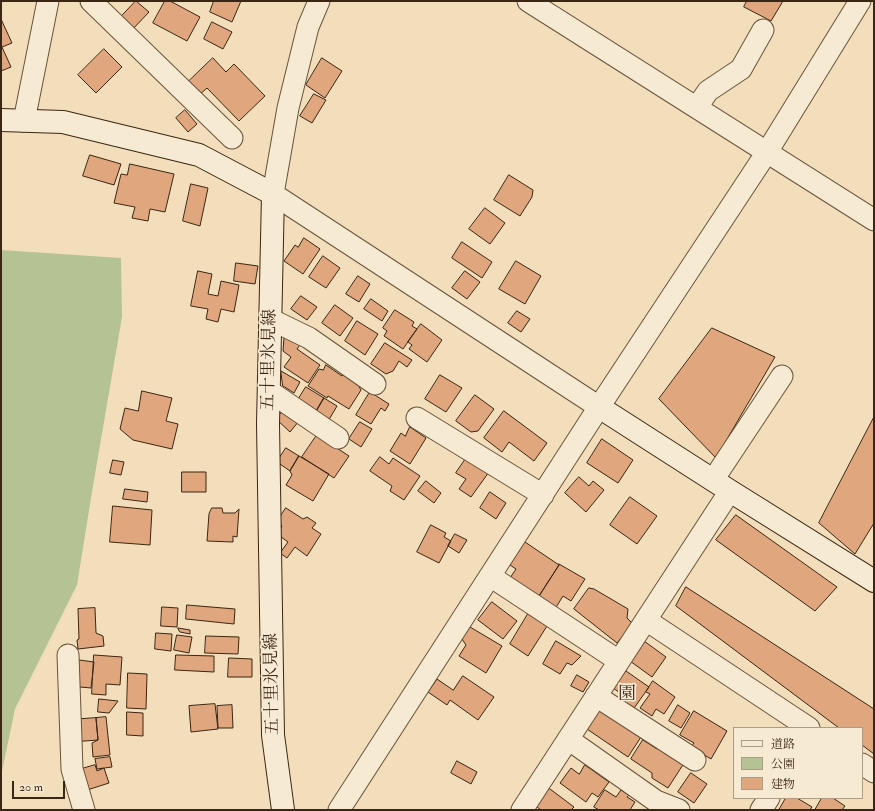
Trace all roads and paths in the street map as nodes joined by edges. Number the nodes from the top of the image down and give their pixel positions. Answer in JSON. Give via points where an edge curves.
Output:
{"nodes":[{"id":1,"x":48,"y":1,"type":"edge"},
{"id":2,"x":91,"y":1,"type":"edge"},
{"id":3,"x":319,"y":1,"type":"edge"},
{"id":4,"x":528,"y":1,"type":"edge"},
{"id":5,"x":860,"y":1,"type":"edge"},
{"id":6,"x":763,"y":30,"type":"dead end"},
{"id":7,"x":697,"y":108,"type":"junction"},
{"id":8,"x":1,"y":120,"type":"edge"},
{"id":9,"x":24,"y":121,"type":"junction"},
{"id":10,"x":232,"y":138,"type":"dead end"},
{"id":11,"x":767,"y":152,"type":"junction"},
{"id":12,"x":273,"y":194,"type":"junction"},
{"id":13,"x":874,"y":220,"type":"edge"},
{"id":14,"x":270,"y":319,"type":"junction"},
{"id":15,"x":782,"y":376,"type":"dead end"},
{"id":16,"x":375,"y":384,"type":"dead end"},
{"id":17,"x":269,"y":391,"type":"junction"},
{"id":18,"x":599,"y":407,"type":"junction"},
{"id":19,"x":418,"y":418,"type":"dead end"},
{"id":20,"x":338,"y":438,"type":"dead end"},
{"id":21,"x":722,"y":485,"type":"junction"},
{"id":22,"x":542,"y":495,"type":"junction"},
{"id":23,"x":490,"y":576,"type":"junction"},
{"id":24,"x":874,"y":581,"type":"edge"},
{"id":25,"x":646,"y":620,"type":"junction"},
{"id":26,"x":68,"y":655,"type":"dead end"},
{"id":27,"x":619,"y":661,"type":"junction"},
{"id":28,"x":596,"y":696,"type":"junction"},
{"id":29,"x":806,"y":727,"type":"edge"},
{"id":30,"x":568,"y":739,"type":"junction"},
{"id":31,"x":695,"y":760,"type":"dead end"},
{"id":32,"x":863,"y":765,"type":"edge"},
{"id":33,"x":874,"y":772,"type":"edge"},
{"id":34,"x":768,"y":799,"type":"edge"},
{"id":35,"x":84,"y":810,"type":"edge"},
{"id":36,"x":284,"y":810,"type":"edge"},
{"id":37,"x":339,"y":810,"type":"edge"},
{"id":38,"x":522,"y":810,"type":"edge"},
{"id":39,"x":679,"y":810,"type":"edge"},
{"id":40,"x":761,"y":810,"type":"edge"}],
"edges":[{"from":1,"to":9,"type":"street"},
{"from":2,"to":10,"type":"street"},
{"from":3,"to":12,"type":"street","via":[[308,27],[288,108]]},
{"from":4,"to":7,"type":"street"},
{"from":5,"to":11,"type":"street"},
{"from":6,"to":7,"type":"street","via":[[741,69],[708,91]]},
{"from":7,"to":11,"type":"street"},
{"from":8,"to":9,"type":"main road"},
{"from":9,"to":12,"type":"main road","via":[[63,122],[199,155]]},
{"from":11,"to":13,"type":"street"},
{"from":11,"to":18,"type":"street"},
{"from":12,"to":14,"type":"main road","name":"五十里氷見線"},
{"from":12,"to":18,"type":"street"},
{"from":14,"to":16,"type":"street","via":[[309,338]]},
{"from":14,"to":17,"type":"main road","name":"五十里氷見線"},
{"from":15,"to":21,"type":"street"},
{"from":17,"to":20,"type":"street"},
{"from":17,"to":36,"type":"main road","name":"五十里氷見線","via":[[273,735]]},
{"from":18,"to":21,"type":"main road"},
{"from":18,"to":22,"type":"street"},
{"from":19,"to":22,"type":"street"},
{"from":21,"to":24,"type":"main road"},
{"from":21,"to":25,"type":"street"},
{"from":22,"to":23,"type":"street"},
{"from":23,"to":27,"type":"street"},
{"from":23,"to":37,"type":"street"},
{"from":25,"to":27,"type":"street"},
{"from":25,"to":29,"type":"street"},
{"from":26,"to":35,"type":"street","via":[[72,769]]},
{"from":27,"to":28,"type":"street"},
{"from":28,"to":30,"type":"street"},
{"from":28,"to":31,"type":"street"},
{"from":30,"to":38,"type":"street"},
{"from":30,"to":39,"type":"street","via":[[656,801]]},
{"from":32,"to":33,"type":"street"},
{"from":34,"to":40,"type":"street"}]}
